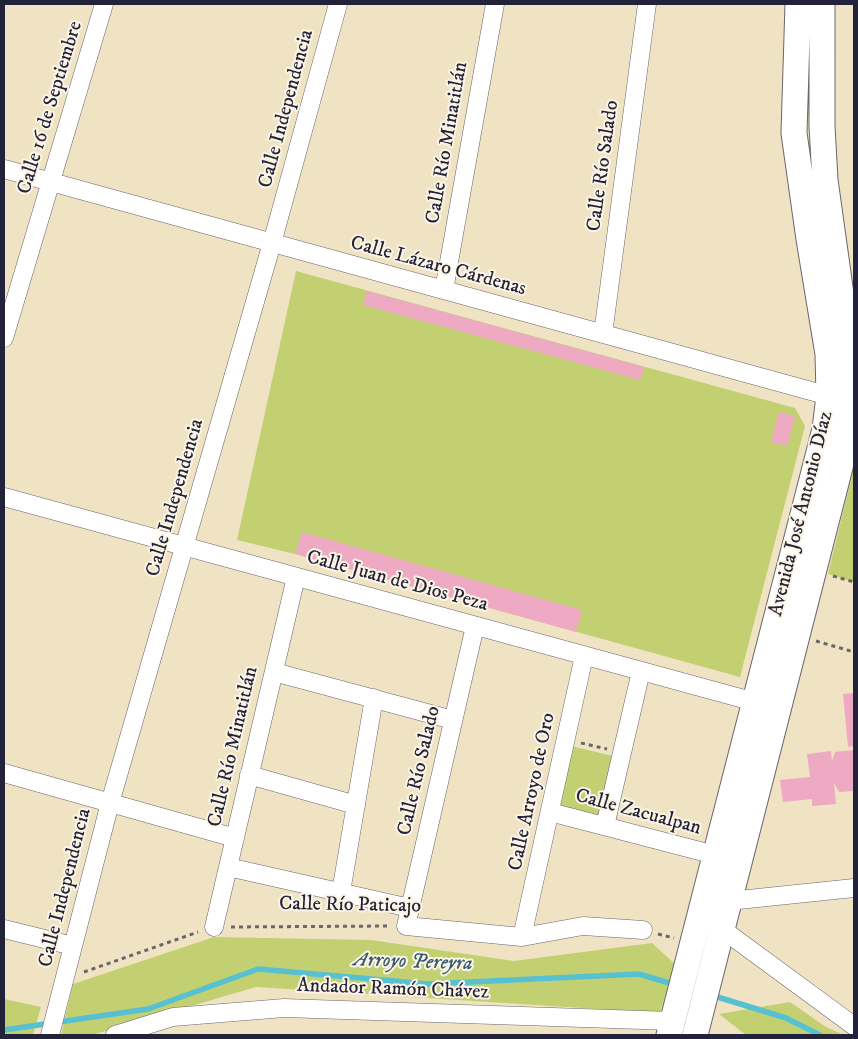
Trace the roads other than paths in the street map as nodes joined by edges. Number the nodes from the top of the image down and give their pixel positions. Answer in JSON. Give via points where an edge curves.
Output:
{"nodes":[{"id":1,"x":104,"y":4,"type":"edge"},
{"id":2,"x":338,"y":4,"type":"edge"},
{"id":3,"x":495,"y":4,"type":"edge"},
{"id":4,"x":647,"y":4,"type":"edge"},
{"id":5,"x":798,"y":4,"type":"edge"},
{"id":6,"x":822,"y":4,"type":"edge"},
{"id":7,"x":4,"y":169,"type":"edge"},
{"id":8,"x":51,"y":182,"type":"junction"},
{"id":9,"x":272,"y":243,"type":"junction"},
{"id":10,"x":444,"y":290,"type":"junction"},
{"id":11,"x":603,"y":334,"type":"junction"},
{"id":12,"x":4,"y":338,"type":"edge"},
{"id":13,"x":853,"y":372,"type":"edge"},
{"id":14,"x":845,"y":400,"type":"edge"},
{"id":15,"x":4,"y":497,"type":"edge"},
{"id":16,"x":185,"y":546,"type":"junction"},
{"id":17,"x":296,"y":577,"type":"junction"},
{"id":18,"x":475,"y":626,"type":"junction"},
{"id":19,"x":584,"y":656,"type":"junction"},
{"id":20,"x":641,"y":671,"type":"junction"},
{"id":21,"x":274,"y":672,"type":"junction"},
{"id":22,"x":374,"y":698,"type":"junction"},
{"id":23,"x":755,"y":702,"type":"junction"},
{"id":24,"x":778,"y":709,"type":"junction"},
{"id":25,"x":453,"y":720,"type":"junction"},
{"id":26,"x":4,"y":773,"type":"edge"},
{"id":27,"x":249,"y":775,"type":"junction"},
{"id":28,"x":110,"y":803,"type":"junction"},
{"id":29,"x":356,"y":805,"type":"junction"},
{"id":30,"x":550,"y":812,"type":"junction"},
{"id":31,"x":605,"y":826,"type":"junction"},
{"id":32,"x":234,"y":838,"type":"junction"},
{"id":33,"x":715,"y":855,"type":"junction"},
{"id":34,"x":228,"y":867,"type":"junction"},
{"id":35,"x":854,"y":888,"type":"edge"},
{"id":36,"x":341,"y":892,"type":"junction"},
{"id":37,"x":705,"y":895,"type":"junction"},
{"id":38,"x":729,"y":901,"type":"junction"},
{"id":39,"x":410,"y":908,"type":"junction"},
{"id":40,"x":406,"y":926,"type":"joint"},
{"id":41,"x":214,"y":927,"type":"road end"},
{"id":42,"x":4,"y":929,"type":"edge"},
{"id":43,"x":722,"y":929,"type":"junction"},
{"id":44,"x":643,"y":930,"type":"road end"},
{"id":45,"x":522,"y":937,"type":"junction"},
{"id":46,"x":692,"y":943,"type":"junction"},
{"id":47,"x":73,"y":946,"type":"junction"},
{"id":48,"x":672,"y":1023,"type":"edge"},
{"id":49,"x":698,"y":1025,"type":"edge"},
{"id":50,"x":854,"y":1026,"type":"edge"},
{"id":51,"x":50,"y":1035,"type":"edge"},
{"id":52,"x":115,"y":1035,"type":"edge"}],
"edges":[{"from":1,"to":8,"type":"street","name":"Calle 16 de Septiembre"},
{"from":2,"to":9,"type":"street","name":"Calle Independencia"},
{"from":3,"to":10,"type":"street","name":"Calle Río Minatitlán"},
{"from":4,"to":11,"type":"street","name":"Calle Río Salado"},
{"from":5,"to":14,"type":"street","name":"Avenida José Antonio Díaz","via":[[794,133],[828,354]]},
{"from":6,"to":13,"type":"street","name":"Avenida José Antonio Díaz","via":[[825,180]]},
{"from":7,"to":8,"type":"street","name":"Calle Lázaro Cárdenas"},
{"from":8,"to":9,"type":"street","name":"Calle Lázaro Cárdenas"},
{"from":8,"to":12,"type":"street","name":"Calle 16 de Septiembre"},
{"from":9,"to":10,"type":"street","name":"Calle Lázaro Cárdenas"},
{"from":9,"to":16,"type":"street","name":"Calle Independencia"},
{"from":10,"to":11,"type":"street","name":"Calle Lázaro Cárdenas"},
{"from":11,"to":14,"type":"street","name":"Calle Lázaro Cárdenas"},
{"from":13,"to":14,"type":"street","name":"Avenida José Antonio Díaz"},
{"from":14,"to":23,"type":"street","name":"Avenida José Antonio Díaz","via":[[825,429]]},
{"from":14,"to":24,"type":"street","name":"Avenida José Antonio Díaz","via":[[848,436]]},
{"from":15,"to":16,"type":"street","name":"Calle Juan de Dios Peza"},
{"from":16,"to":17,"type":"street","name":"Calle Juan de Dios Peza"},
{"from":16,"to":28,"type":"street","name":"Calle Independencia"},
{"from":17,"to":18,"type":"street","name":"Calle Juan de Dios Peza"},
{"from":17,"to":21,"type":"street","name":"Calle Río Minatitlán"},
{"from":18,"to":19,"type":"street","name":"Calle Juan de Dios Peza"},
{"from":18,"to":25,"type":"street","name":"Calle Río Salado"},
{"from":19,"to":20,"type":"street","name":"Calle Juan de Dios Peza"},
{"from":19,"to":30,"type":"street","name":"Calle Arroyo de Oro"},
{"from":20,"to":23,"type":"street","name":"Calle Juan de Dios Peza"},
{"from":20,"to":31,"type":"street"},
{"from":21,"to":22,"type":"street"},
{"from":21,"to":27,"type":"street","name":"Calle Río Minatitlán"},
{"from":22,"to":25,"type":"street"},
{"from":22,"to":29,"type":"street"},
{"from":23,"to":24,"type":"street","name":"Calle Juan de Dios Peza"},
{"from":23,"to":33,"type":"street","name":"Avenida José Antonio Díaz"},
{"from":24,"to":38,"type":"street","name":"Avenida José Antonio Díaz"},
{"from":25,"to":39,"type":"street","name":"Calle Río Salado"},
{"from":26,"to":28,"type":"street"},
{"from":27,"to":29,"type":"street"},
{"from":27,"to":32,"type":"street","name":"Calle Río Minatitlán"},
{"from":28,"to":32,"type":"street"},
{"from":28,"to":47,"type":"street","name":"Calle Independencia"},
{"from":29,"to":36,"type":"street"},
{"from":30,"to":31,"type":"street","name":"Calle Zacualpan"},
{"from":30,"to":45,"type":"street","name":"Calle Arroyo de Oro"},
{"from":31,"to":33,"type":"street","name":"Calle Zacualpan"},
{"from":32,"to":34,"type":"street","name":"Calle Río Minatitlán"},
{"from":33,"to":37,"type":"street","name":"Avenida José Antonio Díaz"},
{"from":34,"to":36,"type":"street"},
{"from":34,"to":41,"type":"street","name":"Calle Río Minatitlán"},
{"from":35,"to":38,"type":"street"},
{"from":36,"to":39,"type":"street"},
{"from":37,"to":38,"type":"street"},
{"from":37,"to":46,"type":"street","name":"Avenida José Antonio Díaz"},
{"from":38,"to":43,"type":"street","name":"Avenida José Antonio Díaz"},
{"from":39,"to":40,"type":"street","name":"Calle Río Salado"},
{"from":40,"to":45,"type":"street","name":"Calle Río Paticajo"},
{"from":42,"to":47,"type":"street"},
{"from":43,"to":46,"type":"street"},
{"from":43,"to":49,"type":"street","name":"Avenida José Antonio Díaz"},
{"from":43,"to":50,"type":"street"},
{"from":44,"to":45,"type":"street","name":"Calle Río Paticajo","via":[[583,926]]},
{"from":46,"to":48,"type":"street","name":"Avenida José Antonio Díaz"},
{"from":47,"to":51,"type":"street","name":"Calle Independencia"},
{"from":48,"to":52,"type":"street","name":"Andador Ramón Chávez","via":[[284,1008],[173,1017]]}]}
